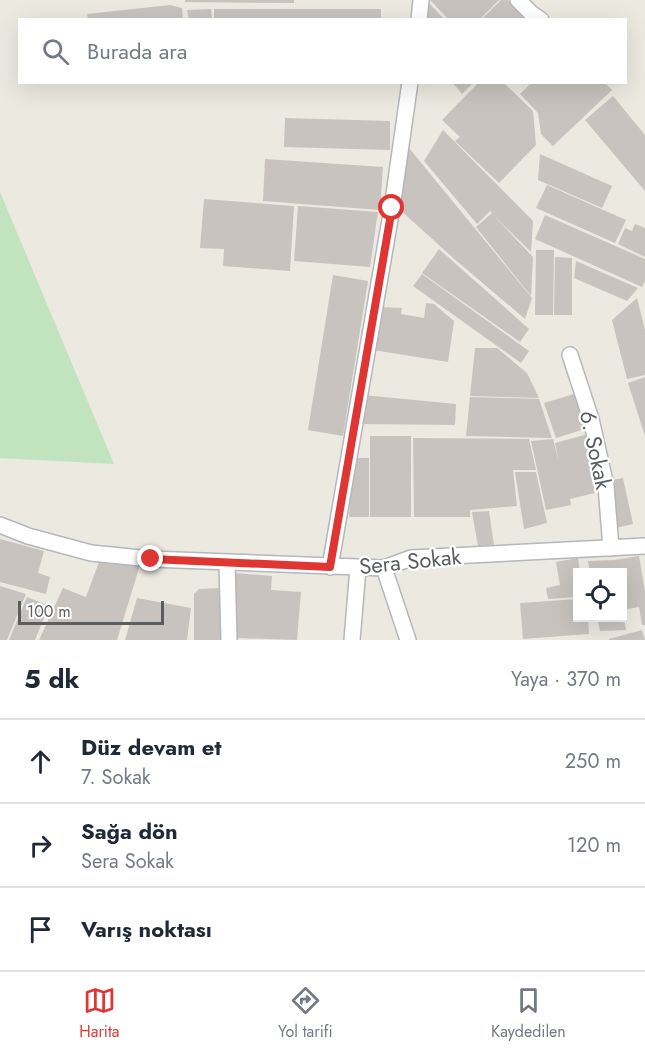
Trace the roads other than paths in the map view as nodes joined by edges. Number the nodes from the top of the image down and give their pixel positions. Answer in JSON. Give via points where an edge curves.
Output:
{"nodes":[{"id":1,"x":421,"y":0,"type":"edge"},
{"id":2,"x":518,"y":0,"type":"edge"},
{"id":3,"x":418,"y":18,"type":"edge"},
{"id":4,"x":539,"y":18,"type":"edge"},
{"id":5,"x":410,"y":84,"type":"edge"},
{"id":6,"x":570,"y":355,"type":"dead end"},
{"id":7,"x":0,"y":525,"type":"edge"},
{"id":8,"x":645,"y":546,"type":"edge"},
{"id":9,"x":611,"y":548,"type":"junction"},
{"id":10,"x":227,"y":563,"type":"junction"},
{"id":11,"x":330,"y":567,"type":"junction"},
{"id":12,"x":358,"y":568,"type":"junction"},
{"id":13,"x":384,"y":568,"type":"junction"},
{"id":14,"x":230,"y":640,"type":"edge"},
{"id":15,"x":352,"y":640,"type":"edge"},
{"id":16,"x":408,"y":640,"type":"edge"}],
"edges":[{"from":1,"to":3,"type":"street"},
{"from":2,"to":4,"type":"street"},
{"from":5,"to":11,"type":"street"},
{"from":6,"to":9,"type":"street","name":"6. Sokak","via":[[591,419],[606,486]]},
{"from":7,"to":10,"type":"street","name":"Sera Sokak","via":[[91,553]]},
{"from":8,"to":9,"type":"street","name":"Sera Sokak"},
{"from":9,"to":13,"type":"street","name":"Sera Sokak","via":[[411,558]]},
{"from":10,"to":11,"type":"street","name":"Sera Sokak"},
{"from":10,"to":14,"type":"street"},
{"from":11,"to":12,"type":"street","name":"Sera Sokak"},
{"from":12,"to":13,"type":"street","name":"Sera Sokak"},
{"from":12,"to":15,"type":"street"},
{"from":13,"to":16,"type":"street"}]}
